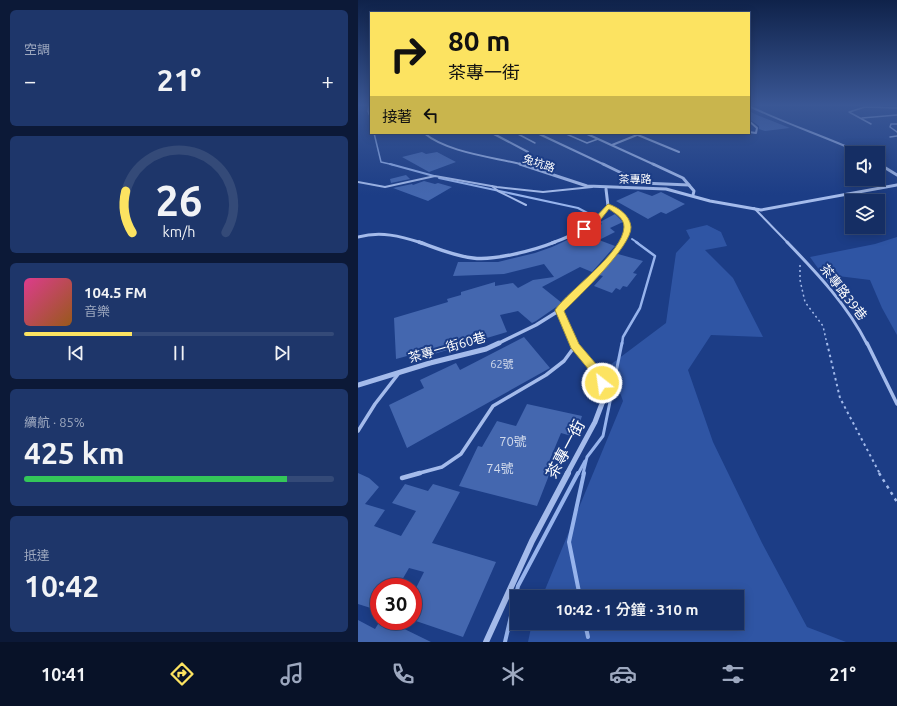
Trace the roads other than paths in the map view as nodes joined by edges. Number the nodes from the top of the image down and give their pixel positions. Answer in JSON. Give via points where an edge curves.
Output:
{"nodes":[{"id":1,"x":426,"y":135,"type":"edge"},
{"id":2,"x":496,"y":135,"type":"edge"},
{"id":3,"x":520,"y":135,"type":"edge"},
{"id":4,"x":541,"y":135,"type":"edge"},
{"id":5,"x":568,"y":135,"type":"edge"},
{"id":6,"x":589,"y":135,"type":"edge"},
{"id":7,"x":637,"y":135,"type":"joint"},
{"id":8,"x":822,"y":135,"type":"edge"},
{"id":9,"x":897,"y":136,"type":"edge"},
{"id":10,"x":890,"y":138,"type":"dead end"},
{"id":11,"x":598,"y":139,"type":"junction"},
{"id":12,"x":535,"y":143,"type":"dead end"},
{"id":13,"x":612,"y":145,"type":"junction"},
{"id":14,"x":846,"y":146,"type":"edge"},
{"id":15,"x":679,"y":152,"type":"dead end"},
{"id":16,"x":531,"y":167,"type":"junction"},
{"id":17,"x":885,"y":168,"type":"edge"},
{"id":18,"x":897,"y":175,"type":"edge"},
{"id":19,"x":358,"y":182,"type":"edge"},
{"id":20,"x":897,"y":185,"type":"edge"},
{"id":21,"x":492,"y":186,"type":"junction"},
{"id":22,"x":689,"y":186,"type":"junction"},
{"id":23,"x":596,"y":187,"type":"junction"},
{"id":24,"x":606,"y":189,"type":"junction"},
{"id":25,"x":693,"y":195,"type":"junction"},
{"id":26,"x":526,"y":205,"type":"dead end"},
{"id":27,"x":608,"y":206,"type":"junction"},
{"id":28,"x":754,"y":208,"type":"junction"},
{"id":29,"x":358,"y":237,"type":"edge"},
{"id":30,"x":560,"y":310,"type":"junction"},
{"id":31,"x":575,"y":346,"type":"junction"},
{"id":32,"x":400,"y":372,"type":"junction"},
{"id":33,"x":358,"y":385,"type":"edge"},
{"id":34,"x":897,"y":404,"type":"edge"},
{"id":35,"x":358,"y":431,"type":"edge"},
{"id":36,"x":402,"y":478,"type":"dead end"},
{"id":37,"x":486,"y":642,"type":"edge"}],
"edges":[{"from":1,"to":16,"type":"street","name":"兔坑路","via":[[432,140],[480,155]]},
{"from":2,"to":16,"type":"street","via":[[528,152]]},
{"from":3,"to":12,"type":"lane"},
{"from":4,"to":22,"type":"street","via":[[642,184]]},
{"from":5,"to":11,"type":"lane","via":[[586,143]]},
{"from":6,"to":11,"type":"street"},
{"from":7,"to":13,"type":"street"},
{"from":7,"to":15,"type":"street"},
{"from":8,"to":14,"type":"street"},
{"from":9,"to":10,"type":"lane"},
{"from":11,"to":13,"type":"street"},
{"from":13,"to":22,"type":"street","via":[[683,178]]},
{"from":16,"to":23,"type":"street","name":"兔坑路","via":[[564,181]]},
{"from":17,"to":18,"type":"street"},
{"from":19,"to":21,"type":"lane","via":[[385,187],[435,176]]},
{"from":20,"to":28,"type":"street","name":"茶專路","via":[[770,210]]},
{"from":21,"to":23,"type":"lane","via":[[553,192]]},
{"from":21,"to":26,"type":"lane"},
{"from":22,"to":25,"type":"street","via":[[694,191]]},
{"from":23,"to":24,"type":"street","name":"兔坑路"},
{"from":24,"to":25,"type":"street","name":"茶專路","via":[[661,188]]},
{"from":24,"to":27,"type":"street","name":"茶專路"},
{"from":25,"to":28,"type":"street","name":"茶專路","via":[[708,201]]},
{"from":27,"to":29,"type":"street","via":[[596,221],[571,236],[546,246],[489,258],[471,258],[388,233],[364,234]]},
{"from":27,"to":30,"type":"street","via":[[623,215],[628,226],[624,240],[608,261]]},
{"from":28,"to":34,"type":"lane","name":"茶專路39巷","via":[[800,256],[858,324]]},
{"from":30,"to":31,"type":"street","name":"茶專一街"},
{"from":30,"to":32,"type":"street","name":"茶專一街60巷","via":[[536,325],[486,349]]},
{"from":31,"to":36,"type":"lane","via":[[564,361],[546,375],[493,406],[461,454],[442,467]]},
{"from":31,"to":37,"type":"street","name":"茶專一街","via":[[598,374],[606,393],[595,422],[532,541]]},
{"from":32,"to":33,"type":"street","name":"茶專一街60巷"},
{"from":32,"to":35,"type":"lane"}]}
